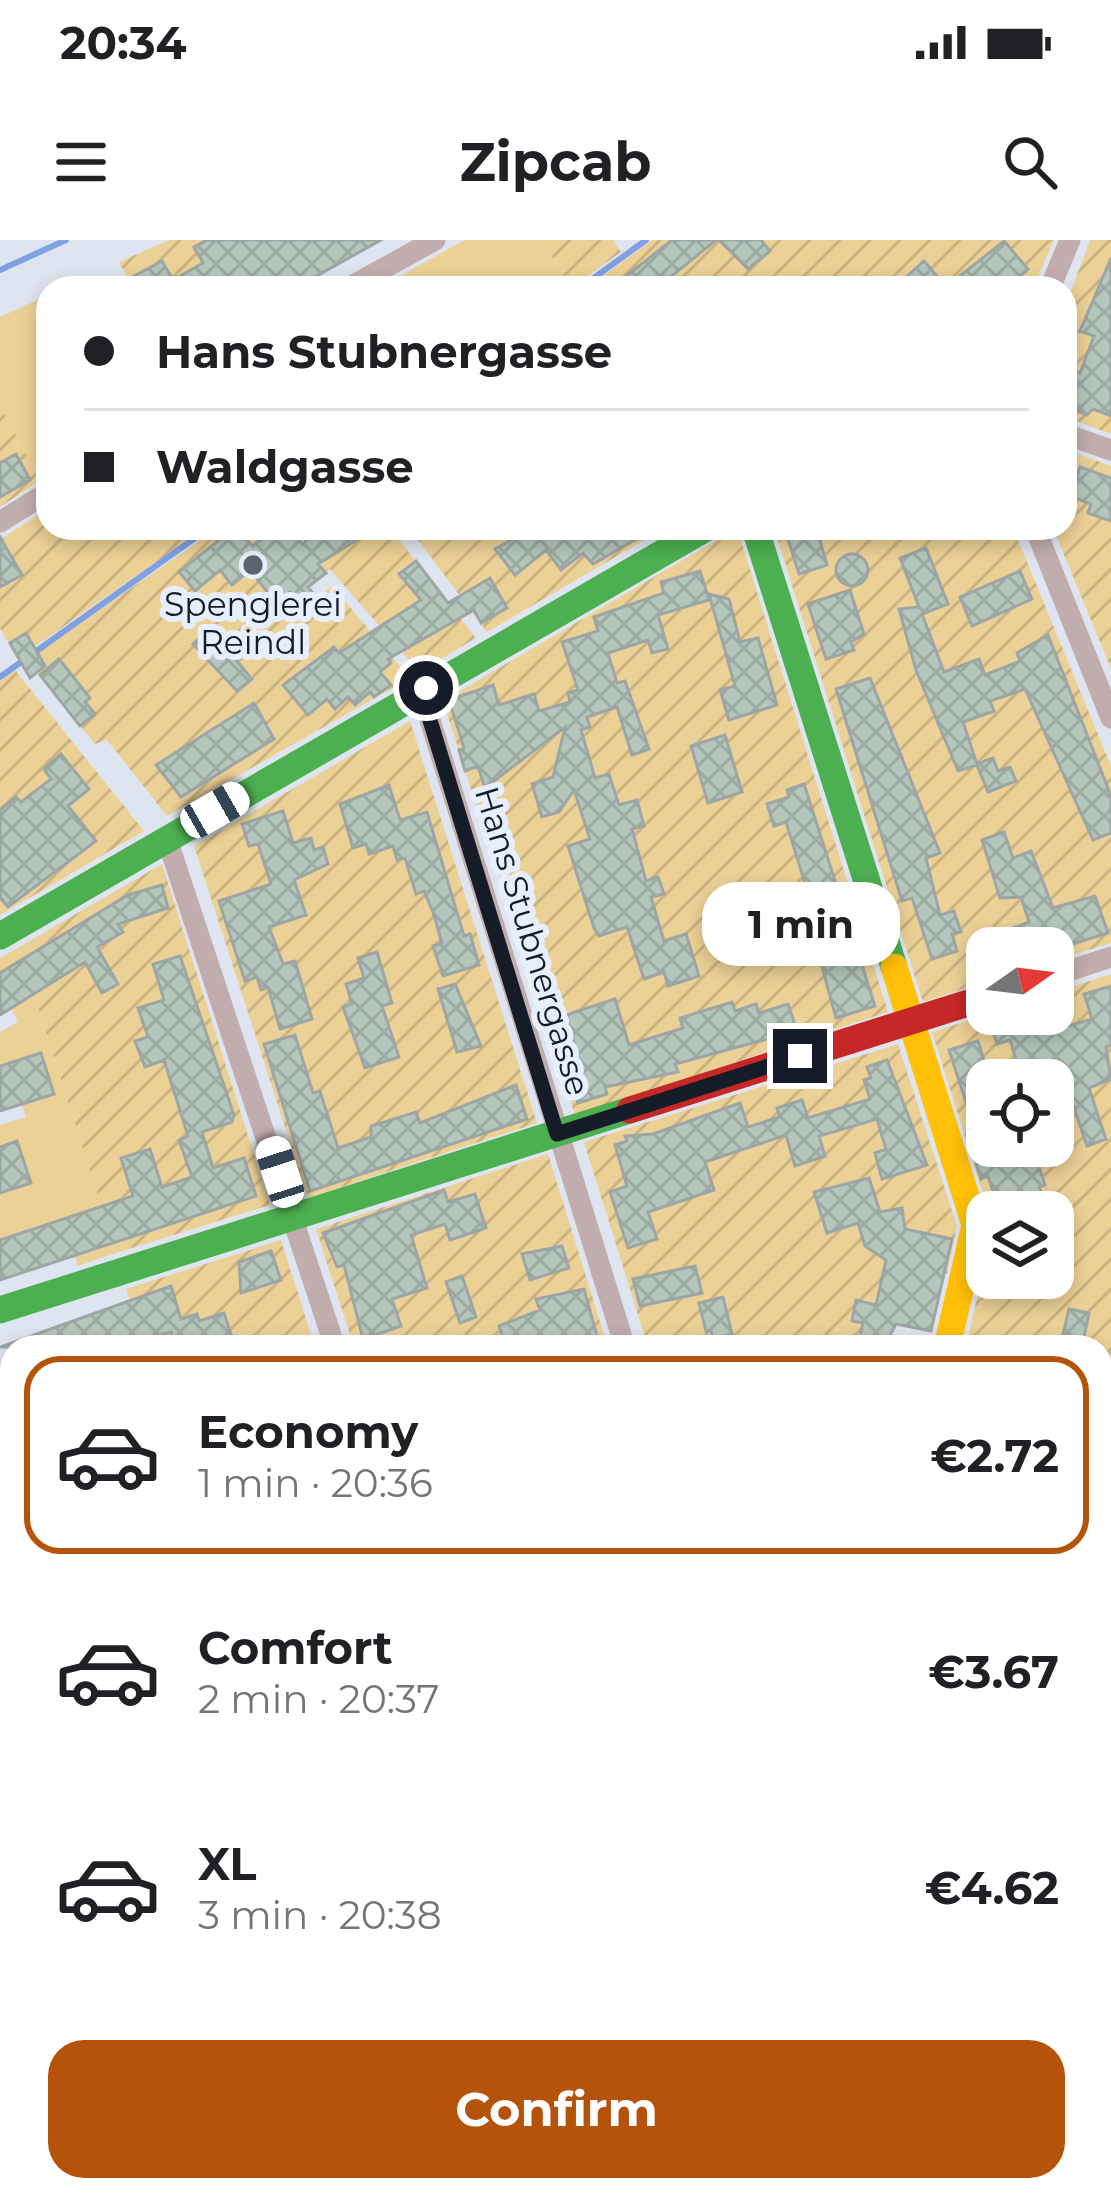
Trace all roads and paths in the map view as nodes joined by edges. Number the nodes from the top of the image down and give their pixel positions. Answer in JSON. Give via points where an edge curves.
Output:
{"nodes":[{"id":1,"x":435,"y":240,"type":"edge"},
{"id":2,"x":1070,"y":240,"type":"edge"},
{"id":3,"x":370,"y":276,"type":"edge"},
{"id":4,"x":1055,"y":276,"type":"edge"},
{"id":5,"x":1077,"y":438,"type":"edge"},
{"id":6,"x":1111,"y":450,"type":"edge"},
{"id":7,"x":36,"y":500,"type":"edge"},
{"id":8,"x":0,"y":522,"type":"edge"},
{"id":9,"x":685,"y":540,"type":"edge"},
{"id":10,"x":759,"y":540,"type":"edge"},
{"id":11,"x":1040,"y":540,"type":"edge"},
{"id":12,"x":421,"y":691,"type":"junction"},
{"id":13,"x":1111,"y":718,"type":"edge"},
{"id":14,"x":167,"y":839,"type":"junction"},
{"id":15,"x":0,"y":937,"type":"edge"},
{"id":16,"x":1111,"y":957,"type":"edge"},
{"id":17,"x":1074,"y":969,"type":"edge"},
{"id":18,"x":966,"y":1004,"type":"edge"},
{"id":19,"x":910,"y":1022,"type":"junction"},
{"id":20,"x":557,"y":1134,"type":"junction"},
{"id":21,"x":294,"y":1217,"type":"junction"},
{"id":22,"x":0,"y":1310,"type":"edge"},
{"id":23,"x":331,"y":1335,"type":"edge"},
{"id":24,"x":621,"y":1335,"type":"edge"},
{"id":25,"x":949,"y":1335,"type":"edge"}],
"edges":[{"from":1,"to":3,"type":"street"},
{"from":2,"to":4,"type":"street"},
{"from":5,"to":6,"type":"street"},
{"from":7,"to":8,"type":"street"},
{"from":9,"to":12,"type":"street"},
{"from":10,"to":19,"type":"street"},
{"from":11,"to":13,"type":"street"},
{"from":12,"to":14,"type":"street"},
{"from":12,"to":20,"type":"street","name":"Hans Stubnergasse"},
{"from":14,"to":15,"type":"street"},
{"from":14,"to":21,"type":"street"},
{"from":16,"to":17,"type":"street"},
{"from":18,"to":19,"type":"street"},
{"from":19,"to":20,"type":"street"},
{"from":19,"to":25,"type":"street","via":[[975,1226]]},
{"from":20,"to":21,"type":"street"},
{"from":20,"to":24,"type":"street","name":"Hans Stubnergasse"},
{"from":21,"to":22,"type":"street"},
{"from":21,"to":23,"type":"street"}]}
